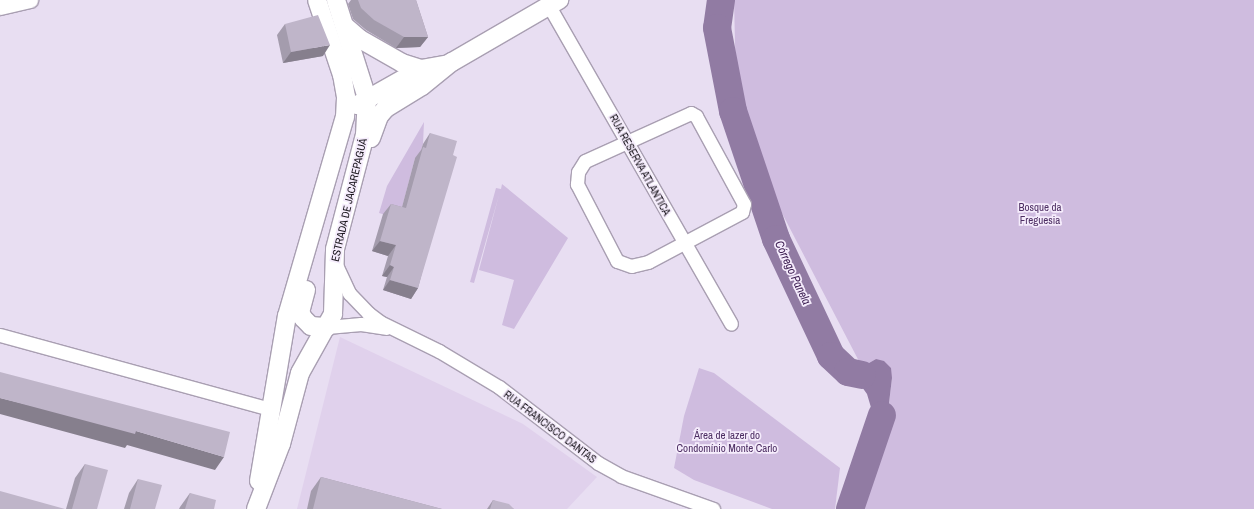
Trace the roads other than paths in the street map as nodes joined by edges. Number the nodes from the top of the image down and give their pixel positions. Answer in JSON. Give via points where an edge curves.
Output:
{"nodes":[{"id":1,"x":30,"y":0,"type":"edge"},
{"id":2,"x":336,"y":0,"type":"edge"},
{"id":3,"x":554,"y":3,"type":"edge"},
{"id":4,"x":318,"y":4,"type":"edge"},
{"id":5,"x":0,"y":7,"type":"edge"},
{"id":6,"x":345,"y":26,"type":"junction"},
{"id":7,"x":452,"y":62,"type":"junction"},
{"id":8,"x":421,"y":69,"type":"junction"},
{"id":9,"x":367,"y":98,"type":"junction"},
{"id":10,"x":343,"y":129,"type":"junction"},
{"id":11,"x":627,"y":140,"type":"junction"},
{"id":12,"x":360,"y":156,"type":"junction"},
{"id":13,"x":309,"y":242,"type":"junction"},
{"id":14,"x":684,"y":244,"type":"junction"},
{"id":15,"x":334,"y":258,"type":"junction"},
{"id":16,"x":730,"y":324,"type":"dead end"},
{"id":17,"x":327,"y":327,"type":"junction"},
{"id":18,"x":394,"y":330,"type":"junction"},
{"id":19,"x":0,"y":335,"type":"edge"},
{"id":20,"x":271,"y":409,"type":"junction"},
{"id":21,"x":709,"y":508,"type":"edge"},
{"id":22,"x":256,"y":509,"type":"edge"}],
"edges":[{"from":1,"to":5,"type":"street"},
{"from":2,"to":6,"type":"main road","name":"ESTRADA DE JACAREPAGUÁ"},
{"from":3,"to":7,"type":"main road"},
{"from":3,"to":11,"type":"street","name":"RUA RESERVA ATLANTICA"},
{"from":4,"to":10,"type":"main road","name":"ESTRADA DE JACAREPAGUÁ","via":[[342,75],[346,103]]},
{"from":6,"to":8,"type":"main road","via":[[360,39],[402,63]]},
{"from":6,"to":9,"type":"main road","name":"ESTRADA DE JACAREPAGUÁ"},
{"from":7,"to":8,"type":"main road"},
{"from":7,"to":12,"type":"main road","via":[[422,86],[386,108],[379,116]]},
{"from":8,"to":9,"type":"main road"},
{"from":9,"to":10,"type":"main road","via":[[352,109]]},
{"from":9,"to":12,"type":"main road","name":"ESTRADA DE JACAREPAGUÁ","via":[[365,135]]},
{"from":10,"to":13,"type":"main road","name":"ESTRADA DE JACAREPAGUÁ"},
{"from":11,"to":14,"type":"street","name":"RUA RESERVA ATLANTICA"},
{"from":11,"to":14,"type":"street","via":[[585,161],[578,172],[577,184],[617,261],[631,266],[648,262]]},
{"from":11,"to":14,"type":"street","via":[[692,113],[696,116],[744,204],[742,212]]},
{"from":12,"to":15,"type":"main road","name":"ESTRADA DE JACAREPAGUÁ"},
{"from":13,"to":17,"type":"main road","via":[[312,267],[300,312],[311,326]]},
{"from":13,"to":20,"type":"main road","name":"ESTRADA DE JACAREPAGUÁ","via":[[287,316]]},
{"from":14,"to":16,"type":"street","name":"RUA RESERVA ATLANTICA"},
{"from":15,"to":17,"type":"main road","name":"ESTRADA DE JACAREPAGUÁ","via":[[335,305]]},
{"from":15,"to":18,"type":"street","name":"RUA FRANCISCO DANTAS","via":[[343,282],[358,303],[369,314]]},
{"from":17,"to":18,"type":"street","name":"RUA FRANCISCO DANTAS","via":[[361,324]]},
{"from":17,"to":22,"type":"main road","name":"ESTRADA DE JACAREPAGUÁ","via":[[306,358],[300,373],[281,444]]},
{"from":18,"to":21,"type":"street","name":"RUA FRANCISCO DANTAS","via":[[439,351],[499,387],[607,469]]},
{"from":19,"to":20,"type":"street"},
{"from":20,"to":22,"type":"main road","name":"ESTRADA DE JACAREPAGUÁ"}]}
